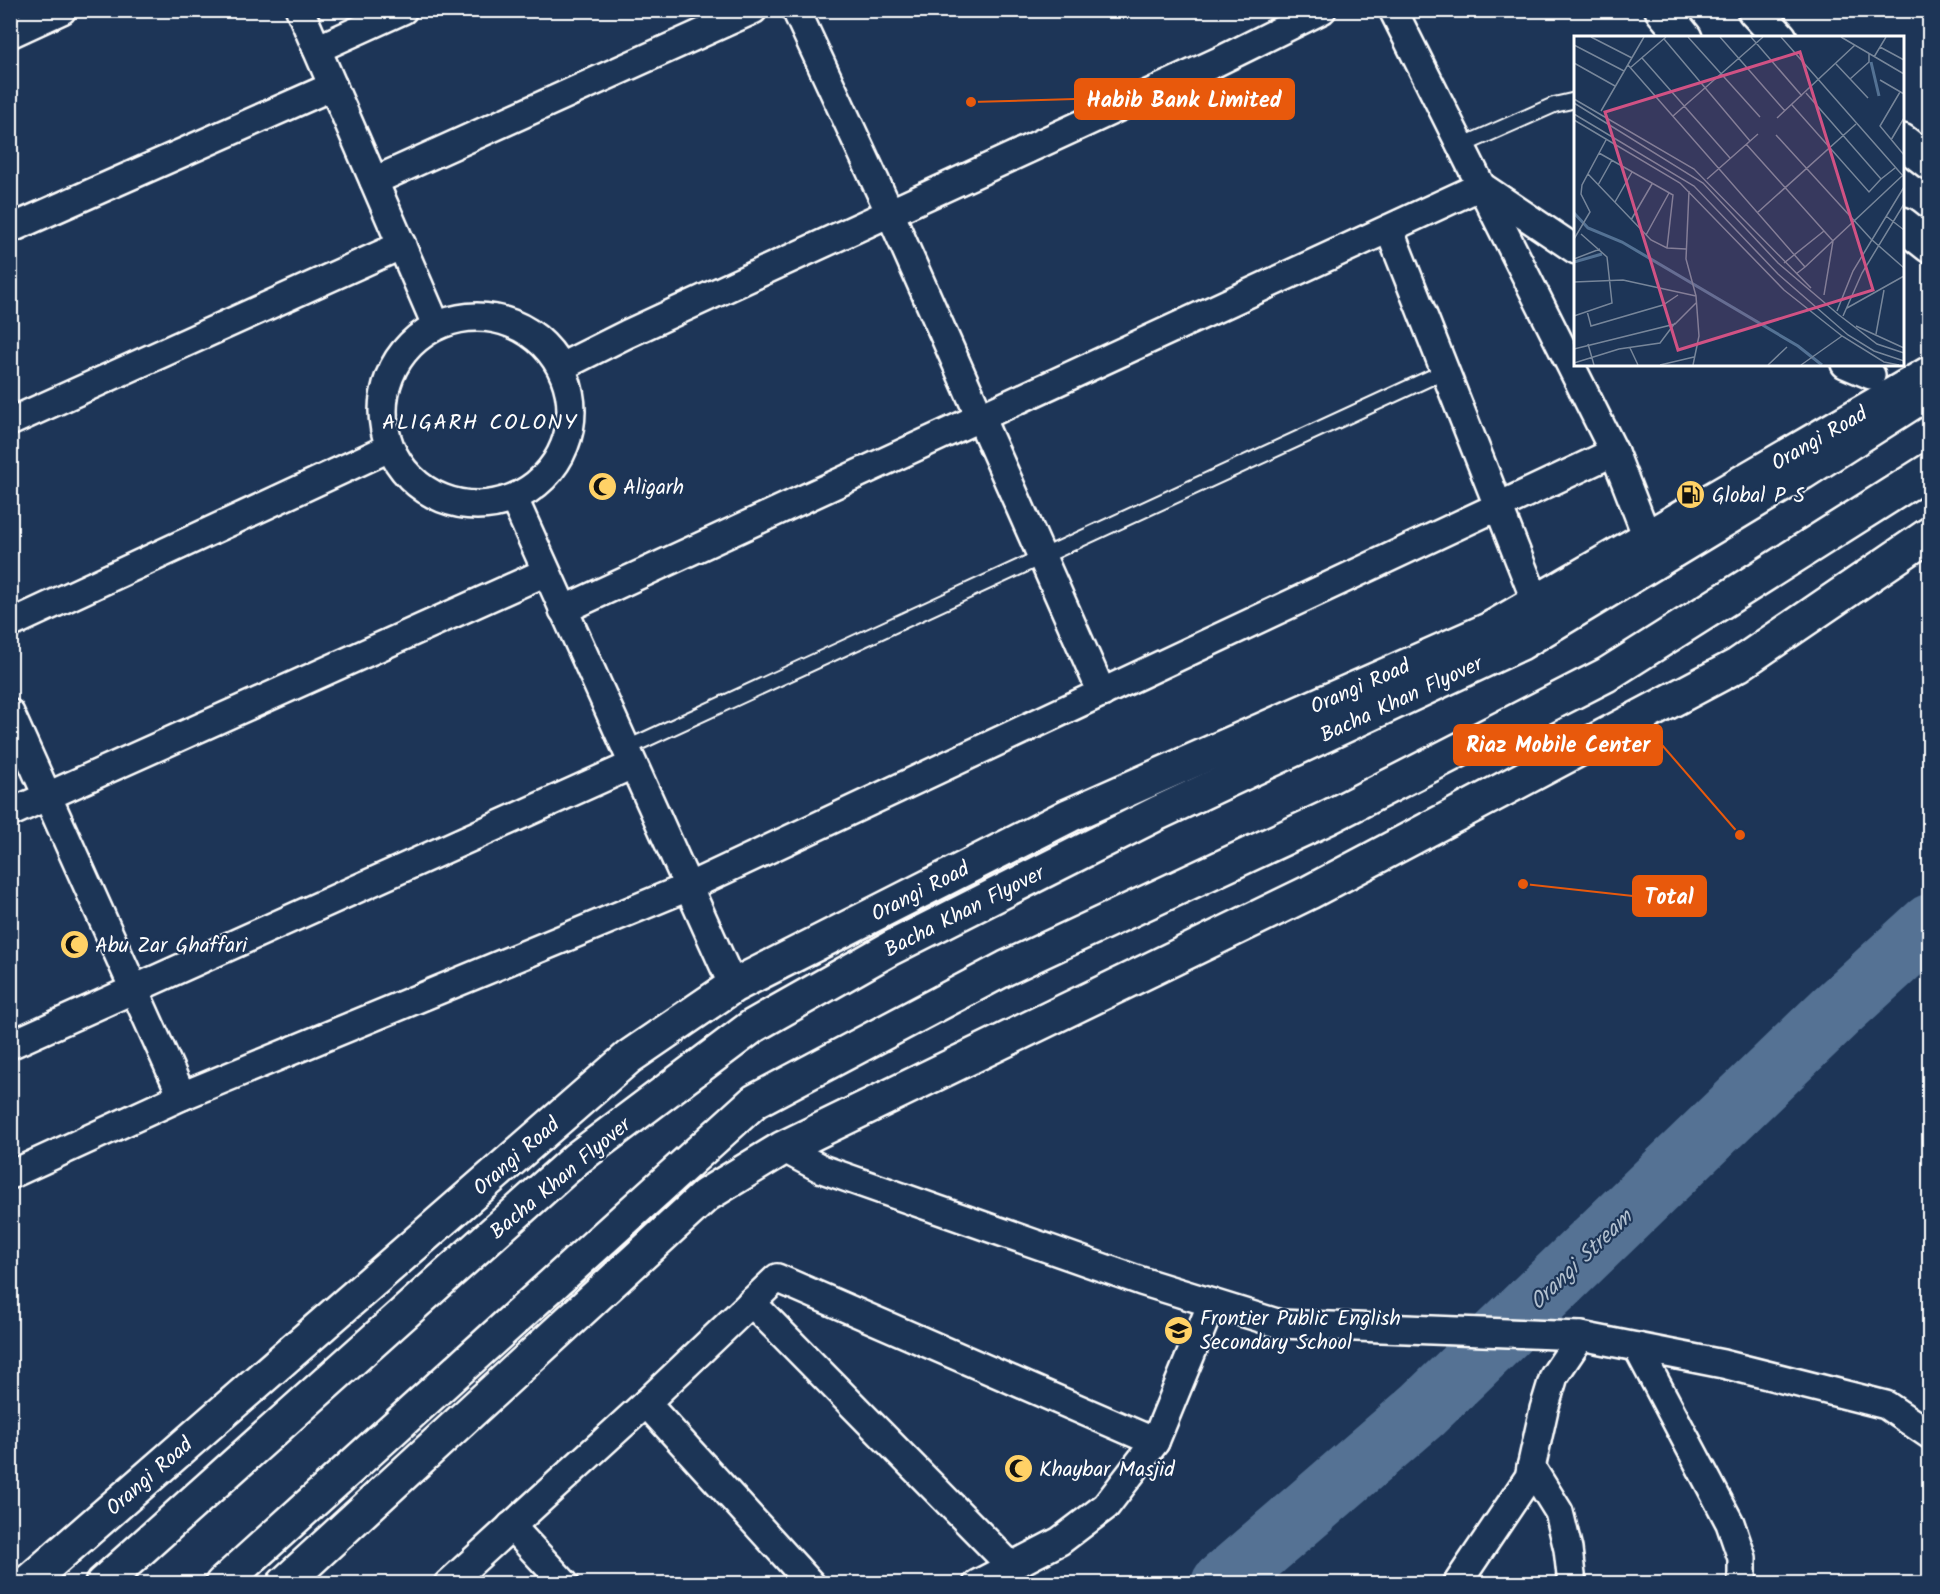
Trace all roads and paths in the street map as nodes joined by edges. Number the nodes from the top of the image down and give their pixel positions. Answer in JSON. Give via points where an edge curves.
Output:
{"nodes":[{"id":1,"x":62,"y":10,"type":"edge"},
{"id":2,"x":300,"y":10,"type":"edge"},
{"id":3,"x":404,"y":10,"type":"edge"},
{"id":4,"x":753,"y":10,"type":"edge"},
{"id":5,"x":796,"y":10,"type":"edge"},
{"id":6,"x":1322,"y":10,"type":"edge"},
{"id":7,"x":1393,"y":10,"type":"edge"},
{"id":8,"x":1662,"y":10,"type":"edge"},
{"id":9,"x":1754,"y":10,"type":"edge"},
{"id":10,"x":10,"y":34,"type":"edge"},
{"id":11,"x":1684,"y":36,"type":"edge"},
{"id":12,"x":1778,"y":36,"type":"edge"},
{"id":13,"x":317,"y":49,"type":"junction"},
{"id":14,"x":333,"y":86,"type":"junction"},
{"id":15,"x":1574,"y":100,"type":"edge"},
{"id":16,"x":1904,"y":143,"type":"edge"},
{"id":17,"x":1461,"y":146,"type":"junction"},
{"id":18,"x":1929,"y":163,"type":"edge"},
{"id":19,"x":374,"y":181,"type":"junction"},
{"id":20,"x":1481,"y":186,"type":"junction"},
{"id":21,"x":890,"y":213,"type":"junction"},
{"id":22,"x":1904,"y":226,"type":"edge"},
{"id":23,"x":10,"y":229,"type":"edge"},
{"id":24,"x":1389,"y":229,"type":"junction"},
{"id":25,"x":402,"y":245,"type":"junction"},
{"id":26,"x":1929,"y":246,"type":"edge"},
{"id":27,"x":1574,"y":248,"type":"edge"},
{"id":28,"x":436,"y":325,"type":"junction"},
{"id":29,"x":1850,"y":366,"type":"edge"},
{"id":30,"x":561,"y":367,"type":"junction"},
{"id":31,"x":1444,"y":371,"type":"junction"},
{"id":32,"x":1929,"y":373,"type":"edge"},
{"id":33,"x":1871,"y":375,"type":"dead end"},
{"id":34,"x":1929,"y":391,"type":"edge"},
{"id":35,"x":980,"y":418,"type":"junction"},
{"id":36,"x":10,"y":422,"type":"edge"},
{"id":37,"x":389,"y":448,"type":"junction"},
{"id":38,"x":1614,"y":452,"type":"junction"},
{"id":39,"x":1929,"y":470,"type":"edge"},
{"id":40,"x":514,"y":499,"type":"junction"},
{"id":41,"x":1498,"y":507,"type":"junction"},
{"id":42,"x":1929,"y":534,"type":"edge"},
{"id":43,"x":1647,"y":537,"type":"junction"},
{"id":44,"x":1042,"y":557,"type":"junction"},
{"id":45,"x":546,"y":572,"type":"junction"},
{"id":46,"x":1536,"y":602,"type":"junction"},
{"id":47,"x":563,"y":610,"type":"junction"},
{"id":48,"x":10,"y":624,"type":"edge"},
{"id":49,"x":1102,"y":693,"type":"junction"},
{"id":50,"x":10,"y":714,"type":"edge"},
{"id":51,"x":629,"y":757,"type":"junction"},
{"id":52,"x":48,"y":797,"type":"junction"},
{"id":53,"x":10,"y":813,"type":"edge"},
{"id":54,"x":688,"y":887,"type":"junction"},
{"id":55,"x":733,"y":987,"type":"junction"},
{"id":56,"x":134,"y":989,"type":"junction"},
{"id":57,"x":10,"y":1045,"type":"edge"},
{"id":58,"x":182,"y":1096,"type":"junction"},
{"id":59,"x":783,"y":1148,"type":"junction"},
{"id":60,"x":10,"y":1175,"type":"edge"},
{"id":61,"x":751,"y":1302,"type":"junction"},
{"id":62,"x":1212,"y":1303,"type":"junction"},
{"id":63,"x":1581,"y":1336,"type":"junction"},
{"id":64,"x":1637,"y":1347,"type":"junction"},
{"id":65,"x":646,"y":1403,"type":"junction"},
{"id":66,"x":1929,"y":1435,"type":"edge"},
{"id":67,"x":1155,"y":1442,"type":"junction"},
{"id":68,"x":1531,"y":1467,"type":"junction"},
{"id":69,"x":511,"y":1526,"type":"junction"},
{"id":70,"x":1739,"y":1550,"type":"junction"},
{"id":71,"x":1011,"y":1566,"type":"junction"},
{"id":72,"x":26,"y":1584,"type":"edge"},
{"id":73,"x":102,"y":1584,"type":"edge"},
{"id":74,"x":222,"y":1584,"type":"edge"},
{"id":75,"x":284,"y":1584,"type":"edge"},
{"id":76,"x":448,"y":1584,"type":"edge"},
{"id":77,"x":566,"y":1584,"type":"edge"},
{"id":78,"x":811,"y":1584,"type":"edge"},
{"id":79,"x":977,"y":1584,"type":"edge"},
{"id":80,"x":1457,"y":1584,"type":"edge"},
{"id":81,"x":1572,"y":1584,"type":"edge"},
{"id":82,"x":1742,"y":1584,"type":"edge"},
{"id":83,"x":1763,"y":1584,"type":"edge"}],
"edges":[{"from":1,"to":10,"type":"street"},
{"from":2,"to":13,"type":"street"},
{"from":3,"to":13,"type":"street"},
{"from":4,"to":19,"type":"street"},
{"from":5,"to":21,"type":"street"},
{"from":6,"to":21,"type":"street"},
{"from":7,"to":17,"type":"street"},
{"from":8,"to":11,"type":"street"},
{"from":9,"to":12,"type":"street"},
{"from":13,"to":14,"type":"street"},
{"from":14,"to":19,"type":"street"},
{"from":14,"to":23,"type":"street"},
{"from":15,"to":17,"type":"lane","via":[[1554,105]]},
{"from":16,"to":18,"type":"street"},
{"from":17,"to":20,"type":"street"},
{"from":19,"to":25,"type":"street"},
{"from":20,"to":24,"type":"street"},
{"from":20,"to":27,"type":"street"},
{"from":20,"to":38,"type":"street"},
{"from":21,"to":30,"type":"street"},
{"from":21,"to":35,"type":"street"},
{"from":22,"to":26,"type":"street"},
{"from":24,"to":31,"type":"street"},
{"from":24,"to":35,"type":"street"},
{"from":25,"to":28,"type":"street"},
{"from":25,"to":36,"type":"street"},
{"from":28,"to":30,"type":"street","via":[[464,317],[493,317],[521,327],[544,344]]},
{"from":28,"to":37,"type":"street","via":[[412,342],[387,382],[382,420]]},
{"from":29,"to":33,"type":"street"},
{"from":30,"to":40,"type":"street","via":[[571,397],[570,428],[560,458],[541,482]]},
{"from":31,"to":41,"type":"street"},
{"from":31,"to":44,"type":"lane"},
{"from":32,"to":43,"type":"street","name":"Orangi Road"},
{"from":34,"to":73,"type":"street","name":"Bacha Khan Flyover","via":[[1802,473],[1521,643],[1158,813],[891,948],[753,1026],[576,1160]]},
{"from":35,"to":44,"type":"street"},
{"from":35,"to":47,"type":"street"},
{"from":37,"to":40,"type":"street","via":[[405,474],[427,493],[455,504],[485,507]]},
{"from":37,"to":48,"type":"street"},
{"from":38,"to":41,"type":"street"},
{"from":38,"to":43,"type":"street"},
{"from":39,"to":74,"type":"street","via":[[1606,675],[1327,818],[1006,968],[755,1101]]},
{"from":40,"to":45,"type":"street"},
{"from":41,"to":46,"type":"street"},
{"from":41,"to":49,"type":"street"},
{"from":42,"to":59,"type":"street","via":[[1728,671],[1310,892]]},
{"from":43,"to":46,"type":"street","name":"Orangi Road"},
{"from":44,"to":49,"type":"street"},
{"from":44,"to":51,"type":"lane"},
{"from":45,"to":47,"type":"street"},
{"from":45,"to":52,"type":"street"},
{"from":46,"to":55,"type":"street","name":"Orangi Road","via":[[1490,629],[1070,815]]},
{"from":47,"to":51,"type":"street"},
{"from":49,"to":54,"type":"street"},
{"from":50,"to":52,"type":"street"},
{"from":51,"to":54,"type":"street"},
{"from":51,"to":56,"type":"street"},
{"from":52,"to":53,"type":"street"},
{"from":52,"to":56,"type":"street"},
{"from":54,"to":55,"type":"street"},
{"from":54,"to":58,"type":"street"},
{"from":55,"to":72,"type":"street","name":"Orangi Road","via":[[629,1057]]},
{"from":56,"to":57,"type":"street"},
{"from":56,"to":58,"type":"street"},
{"from":58,"to":60,"type":"street"},
{"from":59,"to":62,"type":"street","via":[[822,1169]]},
{"from":59,"to":75,"type":"street","via":[[706,1195]]},
{"from":61,"to":65,"type":"street"},
{"from":61,"to":67,"type":"street","via":[[777,1278]]},
{"from":61,"to":71,"type":"street"},
{"from":62,"to":63,"type":"street","via":[[1280,1324]]},
{"from":62,"to":67,"type":"street"},
{"from":63,"to":64,"type":"street"},
{"from":63,"to":68,"type":"street","via":[[1554,1376]]},
{"from":64,"to":66,"type":"street","via":[[1886,1405]]},
{"from":64,"to":70,"type":"street","via":[[1730,1524]]},
{"from":65,"to":69,"type":"street"},
{"from":65,"to":78,"type":"street"},
{"from":67,"to":71,"type":"street","via":[[1107,1506],[1060,1541]]},
{"from":68,"to":80,"type":"street","via":[[1529,1477]]},
{"from":68,"to":81,"type":"street","via":[[1559,1512]]},
{"from":69,"to":76,"type":"street"},
{"from":69,"to":77,"type":"street"},
{"from":70,"to":82,"type":"street"},
{"from":70,"to":83,"type":"street"},
{"from":71,"to":79,"type":"street"}]}
